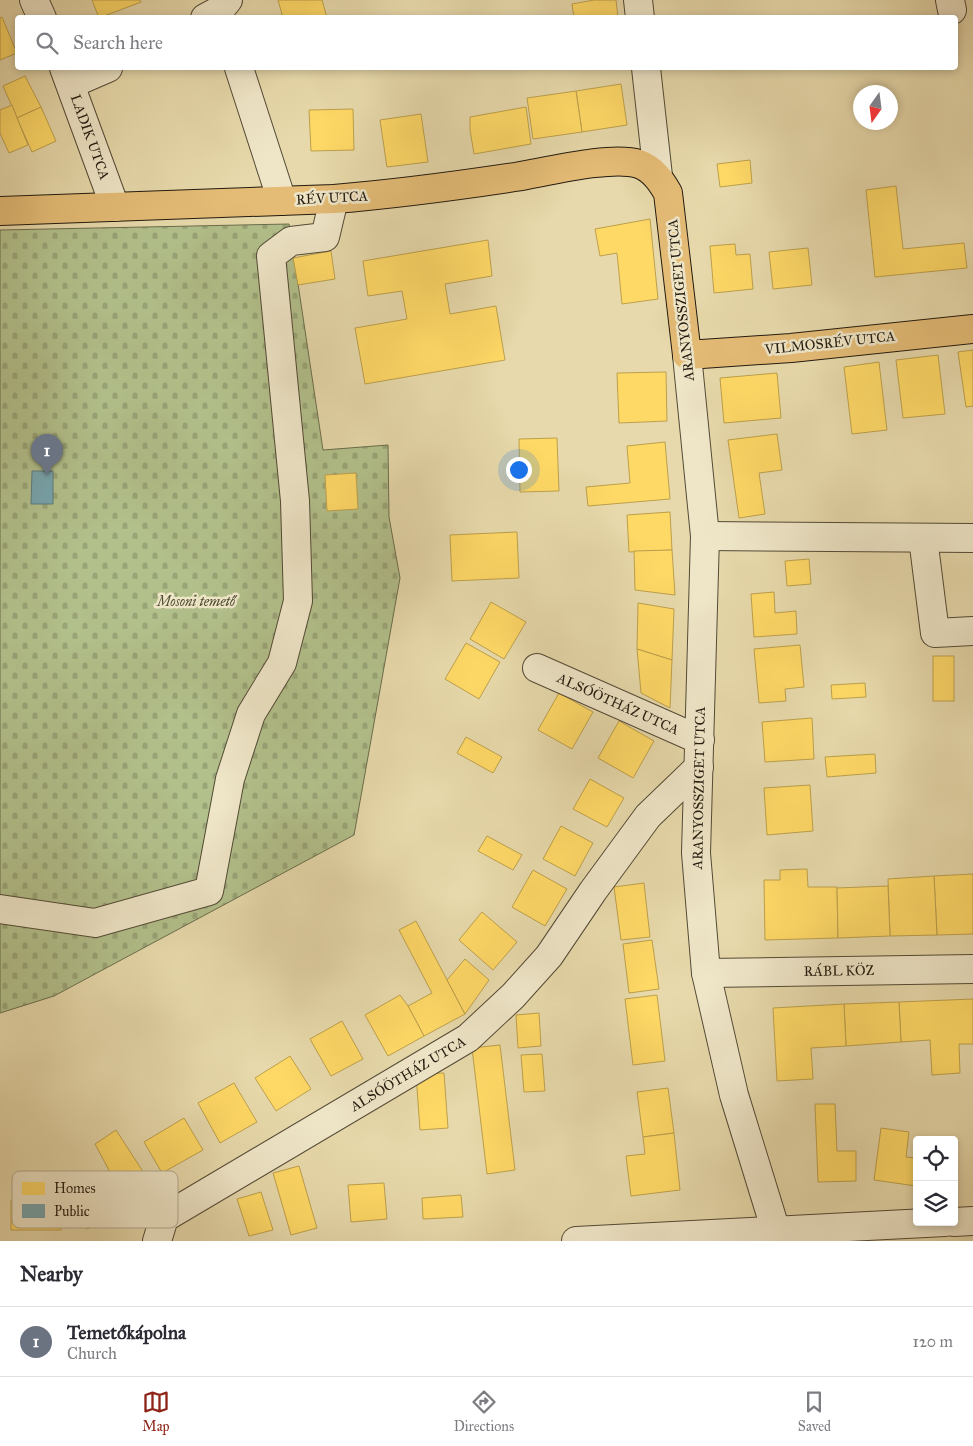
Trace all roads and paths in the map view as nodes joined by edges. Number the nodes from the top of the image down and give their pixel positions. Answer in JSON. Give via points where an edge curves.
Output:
{"nodes":[{"id":1,"x":34,"y":0,"type":"edge"},
{"id":2,"x":638,"y":0,"type":"edge"},
{"id":3,"x":41,"y":15,"type":"edge"},
{"id":4,"x":640,"y":15,"type":"edge"},
{"id":5,"x":98,"y":70,"type":"edge"},
{"id":6,"x":240,"y":70,"type":"edge"},
{"id":7,"x":646,"y":70,"type":"edge"},
{"id":8,"x":67,"y":76,"type":"edge"},
{"id":9,"x":658,"y":176,"type":"junction"},
{"id":10,"x":334,"y":199,"type":"junction"},
{"id":11,"x":282,"y":201,"type":"junction"},
{"id":12,"x":115,"y":207,"type":"junction"},
{"id":13,"x":0,"y":210,"type":"edge"},
{"id":14,"x":973,"y":329,"type":"edge"},
{"id":15,"x":687,"y":355,"type":"junction"},
{"id":16,"x":705,"y":536,"type":"junction"},
{"id":17,"x":923,"y":538,"type":"junction"},
{"id":18,"x":973,"y":538,"type":"edge"},
{"id":19,"x":973,"y":632,"type":"edge"},
{"id":20,"x":537,"y":668,"type":"dead end"},
{"id":21,"x":700,"y":740,"type":"junction"},
{"id":22,"x":699,"y":767,"type":"junction"},
{"id":23,"x":0,"y":909,"type":"edge"},
{"id":24,"x":973,"y":968,"type":"edge"},
{"id":25,"x":706,"y":973,"type":"junction"},
{"id":26,"x":178,"y":1210,"type":"edge"},
{"id":27,"x":973,"y":1221,"type":"edge"},
{"id":28,"x":958,"y":1222,"type":"edge"},
{"id":29,"x":913,"y":1225,"type":"edge"},
{"id":30,"x":161,"y":1228,"type":"edge"},
{"id":31,"x":778,"y":1236,"type":"edge"},
{"id":32,"x":157,"y":1241,"type":"edge"},
{"id":33,"x":576,"y":1241,"type":"edge"}],
"edges":[{"from":1,"to":3,"type":"street"},
{"from":2,"to":4,"type":"street"},
{"from":5,"to":8,"type":"street"},
{"from":6,"to":11,"type":"street"},
{"from":7,"to":9,"type":"street","name":"ARANYOSSZIGET UTCA"},
{"from":8,"to":12,"type":"street","name":"LADIK UTCA"},
{"from":9,"to":10,"type":"main road","name":"RÉV UTCA","via":[[640,164],[612,161],[428,189]]},
{"from":9,"to":15,"type":"main road","name":"ARANYOSSZIGET UTCA","via":[[668,192]]},
{"from":10,"to":11,"type":"main road","name":"RÉV UTCA"},
{"from":10,"to":23,"type":"street","via":[[325,237],[291,241],[271,256],[295,501],[298,601],[282,663],[251,714],[230,779],[209,891],[95,923]]},
{"from":11,"to":12,"type":"main road","name":"RÉV UTCA"},
{"from":12,"to":13,"type":"main road","name":"RÉV UTCA"},
{"from":14,"to":15,"type":"main road","name":"VILMOSRÉV UTCA"},
{"from":15,"to":16,"type":"street","name":"ARANYOSSZIGET UTCA"},
{"from":16,"to":17,"type":"street"},
{"from":16,"to":21,"type":"street","name":"ARANYOSSZIGET UTCA"},
{"from":17,"to":18,"type":"street"},
{"from":17,"to":19,"type":"street","via":[[935,633]]},
{"from":20,"to":21,"type":"street","name":"ALSÓÖTHÁZ UTCA"},
{"from":21,"to":22,"type":"street","name":"ARANYOSSZIGET UTCA"},
{"from":22,"to":25,"type":"street","name":"ARANYOSSZIGET UTCA","via":[[696,853]]},
{"from":22,"to":26,"type":"street","name":"ALSÓÖTHÁZ UTCA","via":[[648,816],[549,956],[468,1038]]},
{"from":24,"to":25,"type":"street","name":"RÁBL KÖZ"},
{"from":25,"to":31,"type":"street","name":"ARANYOSSZIGET UTCA","via":[[734,1095]]},
{"from":27,"to":28,"type":"street"},
{"from":29,"to":31,"type":"street"},
{"from":30,"to":32,"type":"street","name":"ALSÓÖTHÁZ UTCA"},
{"from":31,"to":33,"type":"street"}]}
